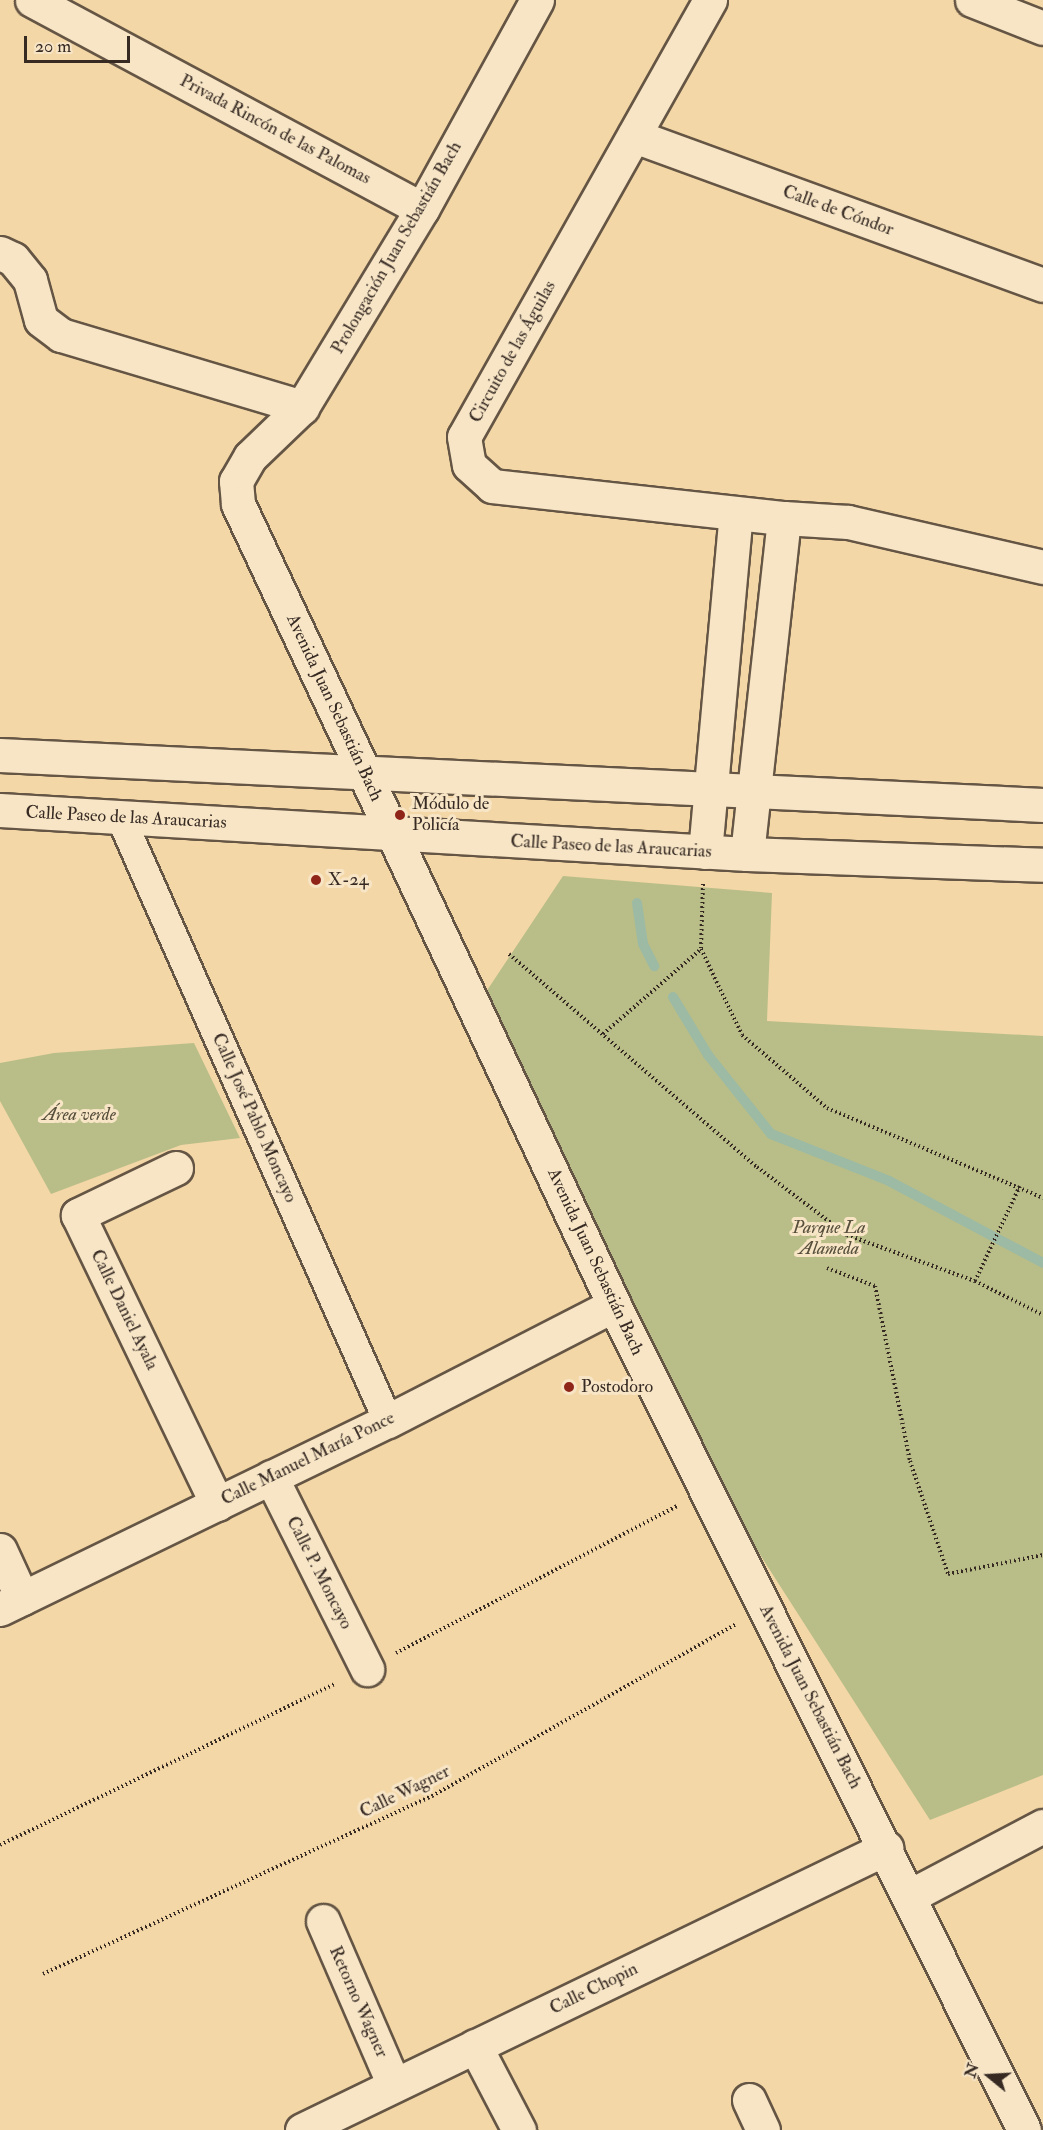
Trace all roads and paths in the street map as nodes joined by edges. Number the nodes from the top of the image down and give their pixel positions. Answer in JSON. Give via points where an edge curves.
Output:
{"nodes":[{"id":1,"x":32,"y":0,"type":"edge"},
{"id":2,"x":537,"y":0,"type":"edge"},
{"id":3,"x":710,"y":0,"type":"edge"},
{"id":4,"x":972,"y":0,"type":"edge"},
{"id":5,"x":1043,"y":28,"type":"edge"},
{"id":6,"x":634,"y":136,"type":"junction"},
{"id":7,"x":422,"y":209,"type":"junction"},
{"id":8,"x":0,"y":253,"type":"edge"},
{"id":9,"x":1043,"y":285,"type":"edge"},
{"id":10,"x":302,"y":408,"type":"junction"},
{"id":11,"x":236,"y":481,"type":"joint"},
{"id":12,"x":736,"y":513,"type":"junction"},
{"id":13,"x":784,"y":519,"type":"junction"},
{"id":14,"x":1043,"y":567,"type":"edge"},
{"id":15,"x":0,"y":756,"type":"edge"},
{"id":16,"x":365,"y":775,"type":"junction"},
{"id":17,"x":710,"y":789,"type":"junction"},
{"id":18,"x":753,"y":792,"type":"junction"},
{"id":19,"x":1043,"y":805,"type":"edge"},
{"id":20,"x":0,"y":810,"type":"edge"},
{"id":21,"x":120,"y":816,"type":"junction"},
{"id":22,"x":394,"y":835,"type":"junction"},
{"id":23,"x":705,"y":852,"type":"junction"},
{"id":24,"x":747,"y":854,"type":"junction"},
{"id":25,"x":1043,"y":865,"type":"edge"},
{"id":26,"x":701,"y":949,"type":"junction"},
{"id":27,"x":509,"y":954,"type":"dead end"},
{"id":28,"x":603,"y":1034,"type":"junction"},
{"id":29,"x":176,"y":1168,"type":"dead end"},
{"id":30,"x":1020,"y":1186,"type":"junction"},
{"id":31,"x":1043,"y":1198,"type":"edge"},
{"id":32,"x":827,"y":1268,"type":"dead end"},
{"id":33,"x":975,"y":1281,"type":"junction"},
{"id":34,"x":614,"y":1305,"type":"junction"},
{"id":35,"x":1043,"y":1315,"type":"edge"},
{"id":36,"x":388,"y":1420,"type":"junction"},
{"id":37,"x":271,"y":1478,"type":"junction"},
{"id":38,"x":217,"y":1504,"type":"junction"},
{"id":39,"x":0,"y":1550,"type":"edge"},
{"id":40,"x":1043,"y":1555,"type":"edge"},
{"id":41,"x":11,"y":1604,"type":"edge"},
{"id":42,"x":765,"y":1607,"type":"junction"},
{"id":43,"x":367,"y":1668,"type":"dead end"},
{"id":44,"x":1043,"y":1826,"type":"edge"},
{"id":45,"x":886,"y":1848,"type":"junction"},
{"id":46,"x":909,"y":1896,"type":"junction"},
{"id":47,"x":323,"y":1921,"type":"dead end"},
{"id":48,"x":43,"y":1974,"type":"dead end"},
{"id":49,"x":475,"y":2046,"type":"junction"},
{"id":50,"x":393,"y":2083,"type":"junction"},
{"id":51,"x":749,"y":2100,"type":"dead end"},
{"id":52,"x":302,"y":2130,"type":"edge"},
{"id":53,"x":519,"y":2130,"type":"edge"},
{"id":54,"x":764,"y":2130,"type":"edge"},
{"id":55,"x":1024,"y":2130,"type":"edge"}],
"edges":[{"from":1,"to":7,"type":"street","name":"Privada Rincón de las Palomas"},
{"from":2,"to":7,"type":"street","name":"Prolongación Juan Sebastián Bach"},
{"from":3,"to":6,"type":"street","name":"Circuito de las Águilas"},
{"from":4,"to":5,"type":"street"},
{"from":6,"to":9,"type":"street","name":"Calle de Cóndor"},
{"from":6,"to":12,"type":"street","name":"Circuito de las Águilas","via":[[464,437],[469,465],[492,486]]},
{"from":7,"to":10,"type":"street","name":"Prolongación Juan Sebastián Bach"},
{"from":8,"to":10,"type":"street","via":[[13,260],[30,280],[40,320],[61,335]]},
{"from":10,"to":11,"type":"street","name":"Prolongación Juan Sebastián Bach","via":[[250,457]]},
{"from":11,"to":16,"type":"street","name":"Avenida Juan Sebastián Bach","via":[[238,504]]},
{"from":12,"to":13,"type":"street","name":"Circuito de las Águilas"},
{"from":12,"to":17,"type":"street"},
{"from":13,"to":14,"type":"street","name":"Circuito de las Águilas","via":[[848,522]]},
{"from":13,"to":18,"type":"street"},
{"from":15,"to":16,"type":"street"},
{"from":16,"to":17,"type":"street"},
{"from":16,"to":22,"type":"street","name":"Avenida Juan Sebastián Bach"},
{"from":17,"to":18,"type":"street"},
{"from":17,"to":23,"type":"street"},
{"from":18,"to":19,"type":"street"},
{"from":18,"to":24,"type":"street"},
{"from":20,"to":21,"type":"street","name":"Calle Paseo de las Araucarias"},
{"from":21,"to":22,"type":"street","name":"Calle Paseo de las Araucarias"},
{"from":21,"to":36,"type":"street","name":"Calle José Pablo Moncayo"},
{"from":22,"to":23,"type":"street","name":"Calle Paseo de las Araucarias"},
{"from":22,"to":34,"type":"street","name":"Avenida Juan Sebastián Bach"},
{"from":23,"to":24,"type":"street","name":"Calle Paseo de las Araucarias"},
{"from":23,"to":26,"type":"path"},
{"from":24,"to":25,"type":"street","name":"Calle Paseo de las Araucarias"},
{"from":26,"to":28,"type":"path"},
{"from":26,"to":30,"type":"path","via":[[742,1035],[827,1108]]},
{"from":27,"to":28,"type":"path"},
{"from":28,"to":33,"type":"path","via":[[757,1167],[847,1235]]},
{"from":29,"to":38,"type":"street","name":"Calle Daniel Ayala","via":[[78,1215]]},
{"from":30,"to":31,"type":"path"},
{"from":30,"to":33,"type":"path"},
{"from":32,"to":40,"type":"path","via":[[874,1286],[910,1461],[948,1574]]},
{"from":33,"to":35,"type":"path"},
{"from":34,"to":36,"type":"street","name":"Calle Manuel María Ponce"},
{"from":34,"to":42,"type":"street","name":"Avenida Juan Sebastián Bach"},
{"from":36,"to":37,"type":"street","name":"Calle Manuel María Ponce"},
{"from":37,"to":38,"type":"street","name":"Calle Manuel María Ponce"},
{"from":37,"to":43,"type":"street","name":"Calle P. Moncayo"},
{"from":38,"to":41,"type":"street","name":"Calle Manuel María Ponce"},
{"from":39,"to":41,"type":"street"},
{"from":42,"to":45,"type":"street","name":"Avenida Juan Sebastián Bach"},
{"from":42,"to":48,"type":"path","name":"Calle Wagner","via":[[432,1796]]},
{"from":44,"to":46,"type":"street"},
{"from":45,"to":46,"type":"street","name":"Avenida Juan Sebastián Bach"},
{"from":45,"to":49,"type":"street","name":"Calle Chopin"},
{"from":46,"to":55,"type":"street","name":"Avenida Juan Sebastián Bach"},
{"from":47,"to":50,"type":"street","name":"Retorno Wagner"},
{"from":49,"to":50,"type":"street","name":"Calle Chopin"},
{"from":49,"to":53,"type":"street"},
{"from":50,"to":52,"type":"street","name":"Calle Chopin"},
{"from":51,"to":54,"type":"street"}]}
